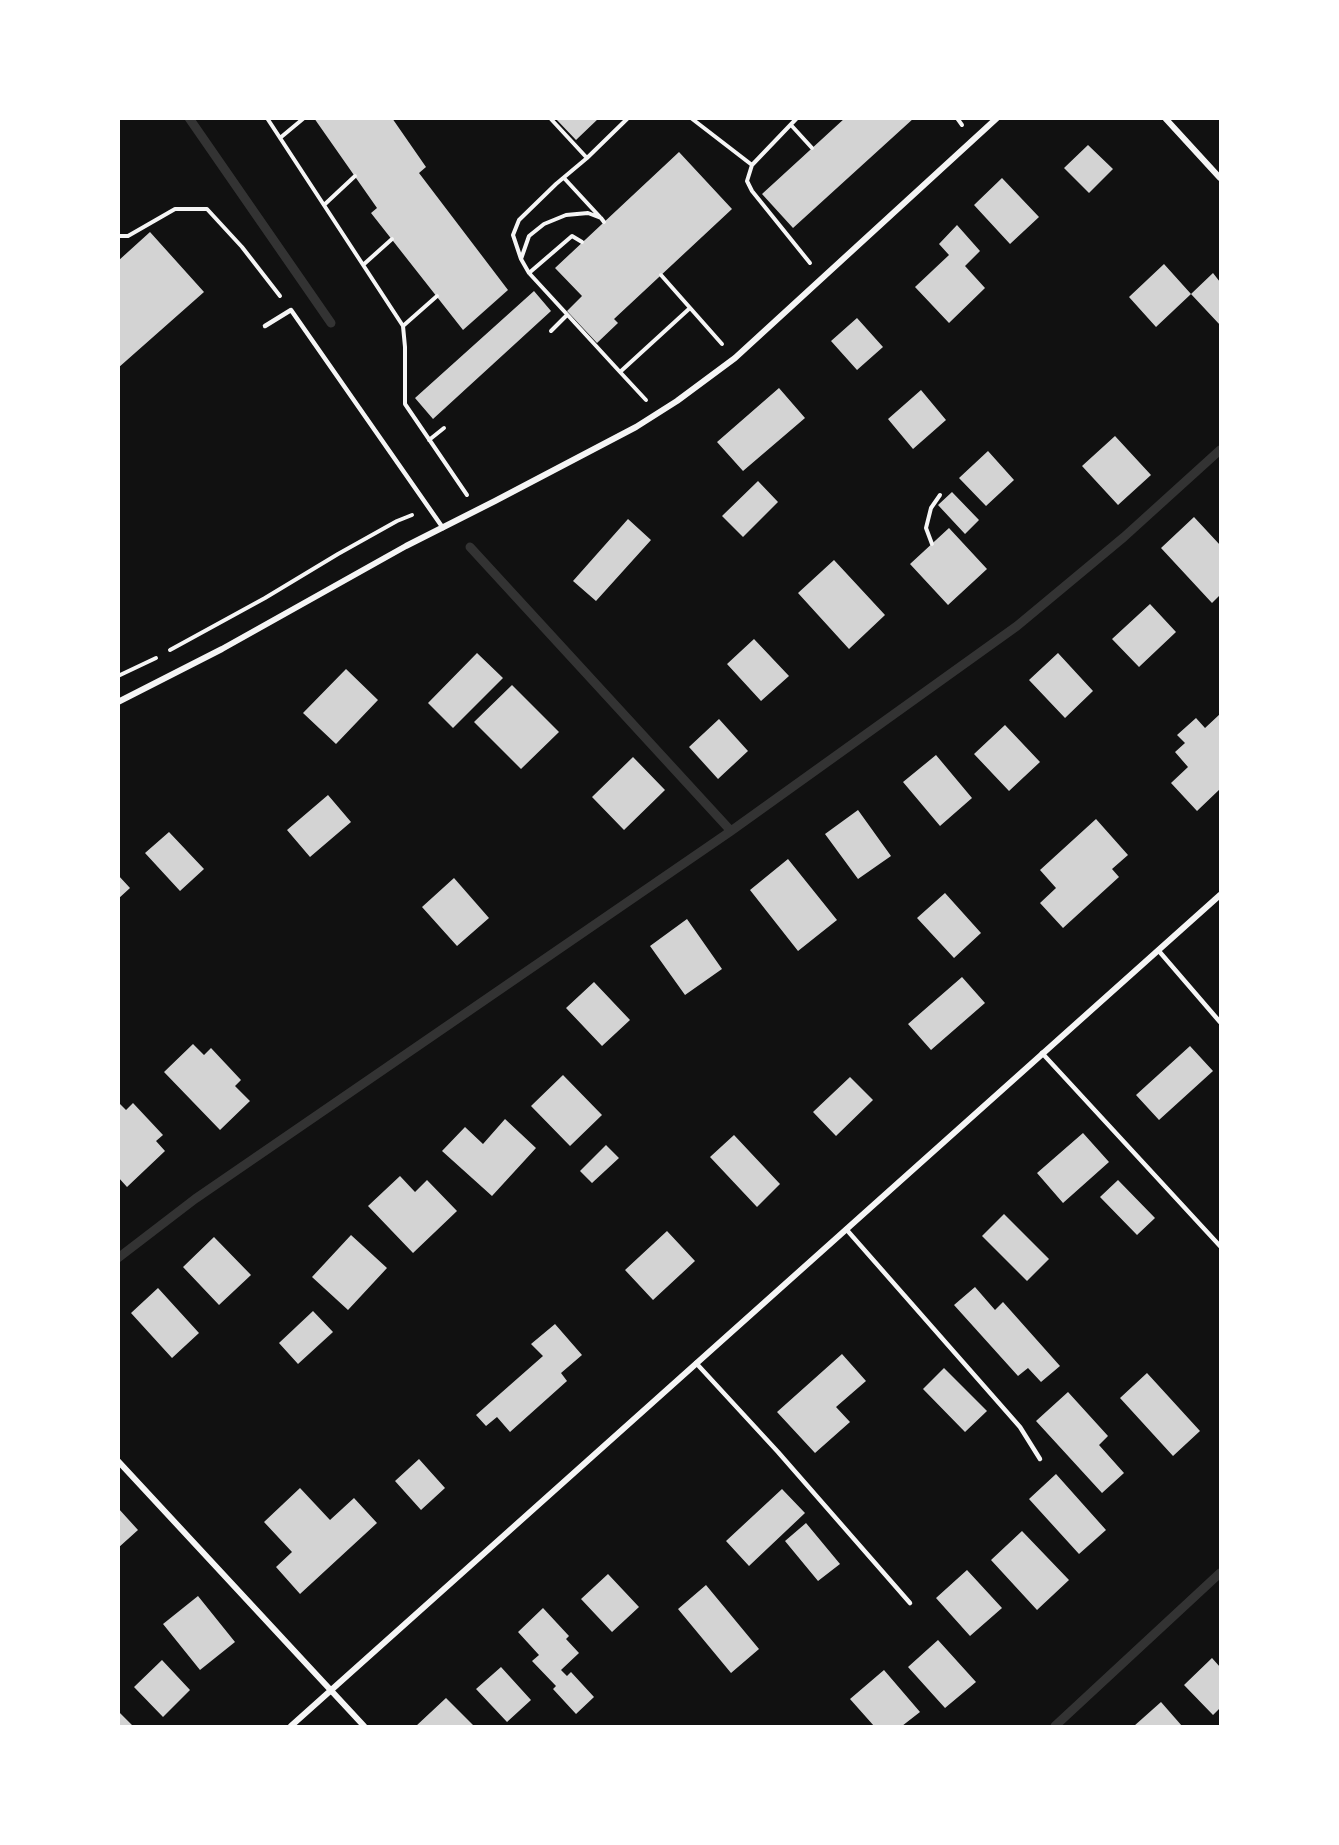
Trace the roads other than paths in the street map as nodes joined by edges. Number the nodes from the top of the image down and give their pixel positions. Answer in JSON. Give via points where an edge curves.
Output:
{"nodes":[{"id":1,"x":997,"y":118,"type":"edge"},
{"id":2,"x":1165,"y":118,"type":"edge"},
{"id":3,"x":1221,"y":178,"type":"edge"},
{"id":4,"x":265,"y":326,"type":"dead end"},
{"id":5,"x":443,"y":528,"type":"junction"},
{"id":6,"x":118,"y":702,"type":"edge"},
{"id":7,"x":1221,"y":895,"type":"edge"},
{"id":8,"x":1158,"y":950,"type":"junction"},
{"id":9,"x":1221,"y":1022,"type":"edge"},
{"id":10,"x":1042,"y":1053,"type":"junction"},
{"id":11,"x":846,"y":1229,"type":"junction"},
{"id":12,"x":1221,"y":1246,"type":"edge"},
{"id":13,"x":696,"y":1363,"type":"junction"},
{"id":14,"x":1040,"y":1459,"type":"dead end"},
{"id":15,"x":118,"y":1461,"type":"edge"},
{"id":16,"x":910,"y":1603,"type":"dead end"},
{"id":17,"x":330,"y":1690,"type":"junction"},
{"id":18,"x":291,"y":1726,"type":"edge"},
{"id":19,"x":364,"y":1726,"type":"edge"}],
"edges":[{"from":1,"to":5,"type":"street","via":[[735,358],[658,414]]},
{"from":2,"to":3,"type":"street"},
{"from":4,"to":5,"type":"lane","via":[[291,310]]},
{"from":5,"to":6,"type":"street"},
{"from":7,"to":8,"type":"street"},
{"from":8,"to":9,"type":"lane"},
{"from":8,"to":10,"type":"street"},
{"from":10,"to":11,"type":"street"},
{"from":10,"to":12,"type":"lane"},
{"from":11,"to":13,"type":"street"},
{"from":11,"to":14,"type":"lane","via":[[1020,1427]]},
{"from":13,"to":16,"type":"lane"},
{"from":13,"to":17,"type":"street"},
{"from":15,"to":17,"type":"street"},
{"from":17,"to":18,"type":"street"},
{"from":17,"to":19,"type":"street"}]}
